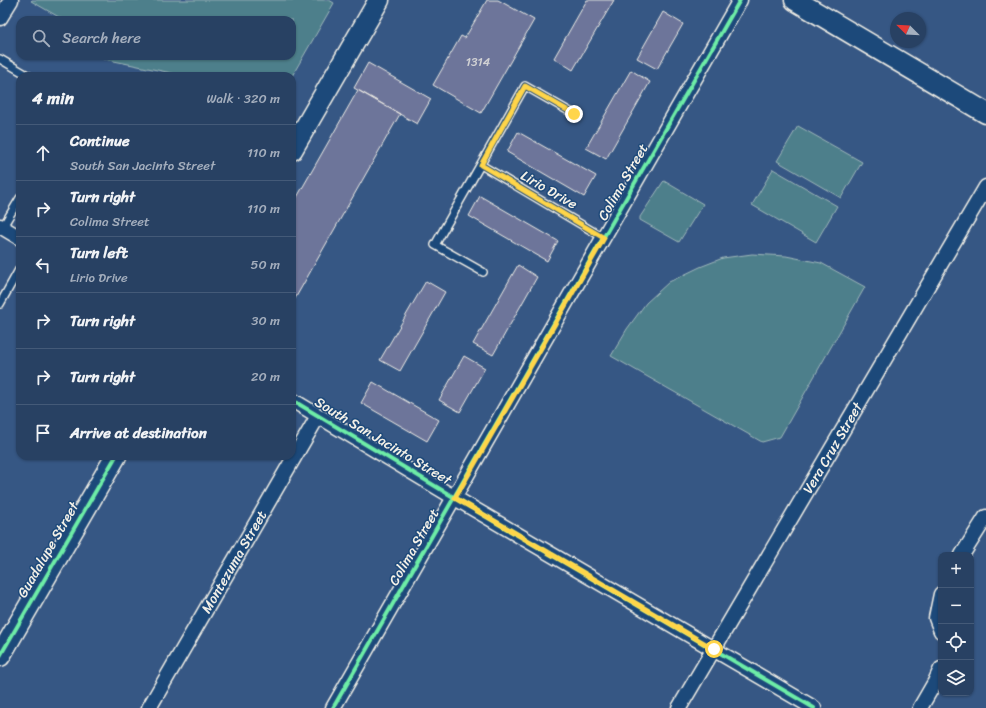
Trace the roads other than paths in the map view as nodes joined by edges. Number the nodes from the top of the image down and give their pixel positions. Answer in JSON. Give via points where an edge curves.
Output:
{"nodes":[{"id":1,"x":11,"y":0,"type":"edge"},
{"id":2,"x":379,"y":0,"type":"edge"},
{"id":3,"x":740,"y":0,"type":"edge"},
{"id":4,"x":795,"y":0,"type":"edge"},
{"id":5,"x":0,"y":18,"type":"edge"},
{"id":6,"x":0,"y":59,"type":"edge"},
{"id":7,"x":22,"y":72,"type":"edge"},
{"id":8,"x":986,"y":113,"type":"edge"},
{"id":9,"x":574,"y":114,"type":"dead end"},
{"id":10,"x":296,"y":143,"type":"edge"},
{"id":11,"x":481,"y":165,"type":"junction"},
{"id":12,"x":986,"y":187,"type":"edge"},
{"id":13,"x":16,"y":204,"type":"edge"},
{"id":14,"x":1,"y":227,"type":"edge"},
{"id":15,"x":16,"y":236,"type":"edge"},
{"id":16,"x":604,"y":238,"type":"junction"},
{"id":17,"x":483,"y":272,"type":"dead end"},
{"id":18,"x":16,"y":275,"type":"edge"},
{"id":19,"x":0,"y":304,"type":"edge"},
{"id":20,"x":296,"y":402,"type":"edge"},
{"id":21,"x":318,"y":416,"type":"junction"},
{"id":22,"x":296,"y":454,"type":"edge"},
{"id":23,"x":114,"y":460,"type":"edge"},
{"id":24,"x":293,"y":460,"type":"edge"},
{"id":25,"x":455,"y":498,"type":"junction"},
{"id":26,"x":986,"y":517,"type":"edge"},
{"id":27,"x":964,"y":552,"type":"edge"},
{"id":28,"x":938,"y":608,"type":"edge"},
{"id":29,"x":938,"y":623,"type":"edge"},
{"id":30,"x":714,"y":649,"type":"junction"},
{"id":31,"x":0,"y":656,"type":"edge"},
{"id":32,"x":938,"y":676,"type":"edge"},
{"id":33,"x":149,"y":708,"type":"edge"},
{"id":34,"x":333,"y":708,"type":"edge"},
{"id":35,"x":679,"y":708,"type":"edge"},
{"id":36,"x":814,"y":708,"type":"edge"},
{"id":37,"x":920,"y":708,"type":"edge"}],
"edges":[{"from":1,"to":5,"type":"street"},
{"from":2,"to":10,"type":"main road"},
{"from":3,"to":16,"type":"street","name":"Colima Street"},
{"from":4,"to":8,"type":"main road"},
{"from":6,"to":7,"type":"lane"},
{"from":9,"to":11,"type":"lane","via":[[525,86]]},
{"from":11,"to":16,"type":"lane","name":"Lirio Drive"},
{"from":11,"to":17,"type":"lane","via":[[435,245]]},
{"from":12,"to":30,"type":"street","name":"Vera Cruz Street"},
{"from":13,"to":14,"type":"lane"},
{"from":14,"to":15,"type":"street"},
{"from":16,"to":25,"type":"street","name":"Colima Street"},
{"from":18,"to":19,"type":"lane"},
{"from":20,"to":21,"type":"street","name":"South San Jacinto Street"},
{"from":21,"to":22,"type":"street","name":"Montezuma Street"},
{"from":21,"to":25,"type":"street","name":"South San Jacinto Street"},
{"from":23,"to":31,"type":"main road","name":"Guadalupe Street"},
{"from":24,"to":33,"type":"street","name":"Montezuma Street"},
{"from":25,"to":30,"type":"street","name":"South San Jacinto Street"},
{"from":25,"to":34,"type":"street","name":"Colima Street"},
{"from":26,"to":27,"type":"street"},
{"from":28,"to":29,"type":"street"},
{"from":30,"to":35,"type":"street","name":"Vera Cruz Street"},
{"from":30,"to":36,"type":"street","name":"South San Jacinto Street"},
{"from":32,"to":37,"type":"street"}]}
